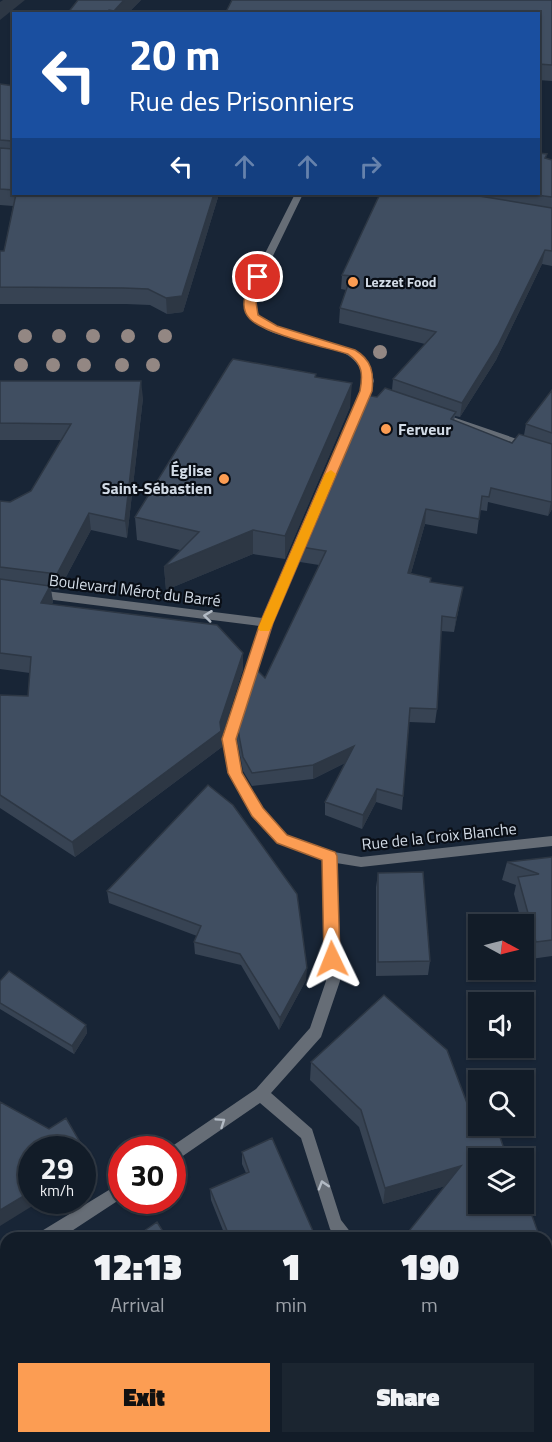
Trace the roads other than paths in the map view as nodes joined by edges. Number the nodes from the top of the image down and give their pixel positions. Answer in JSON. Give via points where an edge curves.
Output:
{"nodes":[{"id":1,"x":299,"y":195,"type":"edge"},
{"id":2,"x":428,"y":411,"type":"edge"},
{"id":3,"x":552,"y":455,"type":"edge"},
{"id":4,"x":31,"y":593,"type":"edge"},
{"id":5,"x":266,"y":623,"type":"junction"},
{"id":6,"x":552,"y":841,"type":"edge"},
{"id":7,"x":329,"y":856,"type":"junction"},
{"id":8,"x":261,"y":1094,"type":"junction"},
{"id":9,"x":186,"y":1145,"type":"edge"},
{"id":10,"x":108,"y":1198,"type":"edge"},
{"id":11,"x":55,"y":1232,"type":"edge"},
{"id":12,"x":342,"y":1232,"type":"edge"}],
"edges":[{"from":1,"to":5,"type":"street","name":"Rue de la Croix Blanche","via":[[249,295],[250,310],[254,317],[273,328],[359,357],[369,372],[370,392]]},
{"from":2,"to":3,"type":"street"},
{"from":5,"to":4,"type":"street","name":"Boulevard Mérot du Barré","one_way":true},
{"from":5,"to":7,"type":"street","name":"Rue de la Croix Blanche","via":[[229,739],[235,773],[258,812],[282,839]]},
{"from":6,"to":7,"type":"street","name":"Rue de la Croix Blanche","via":[[361,862]]},
{"from":7,"to":8,"type":"street","via":[[333,981],[316,1032]]},
{"from":9,"to":8,"type":"street","one_way":true},
{"from":12,"to":8,"type":"street","one_way":true,"via":[[335,1224],[307,1134]]},
{"from":10,"to":11,"type":"street"}]}
